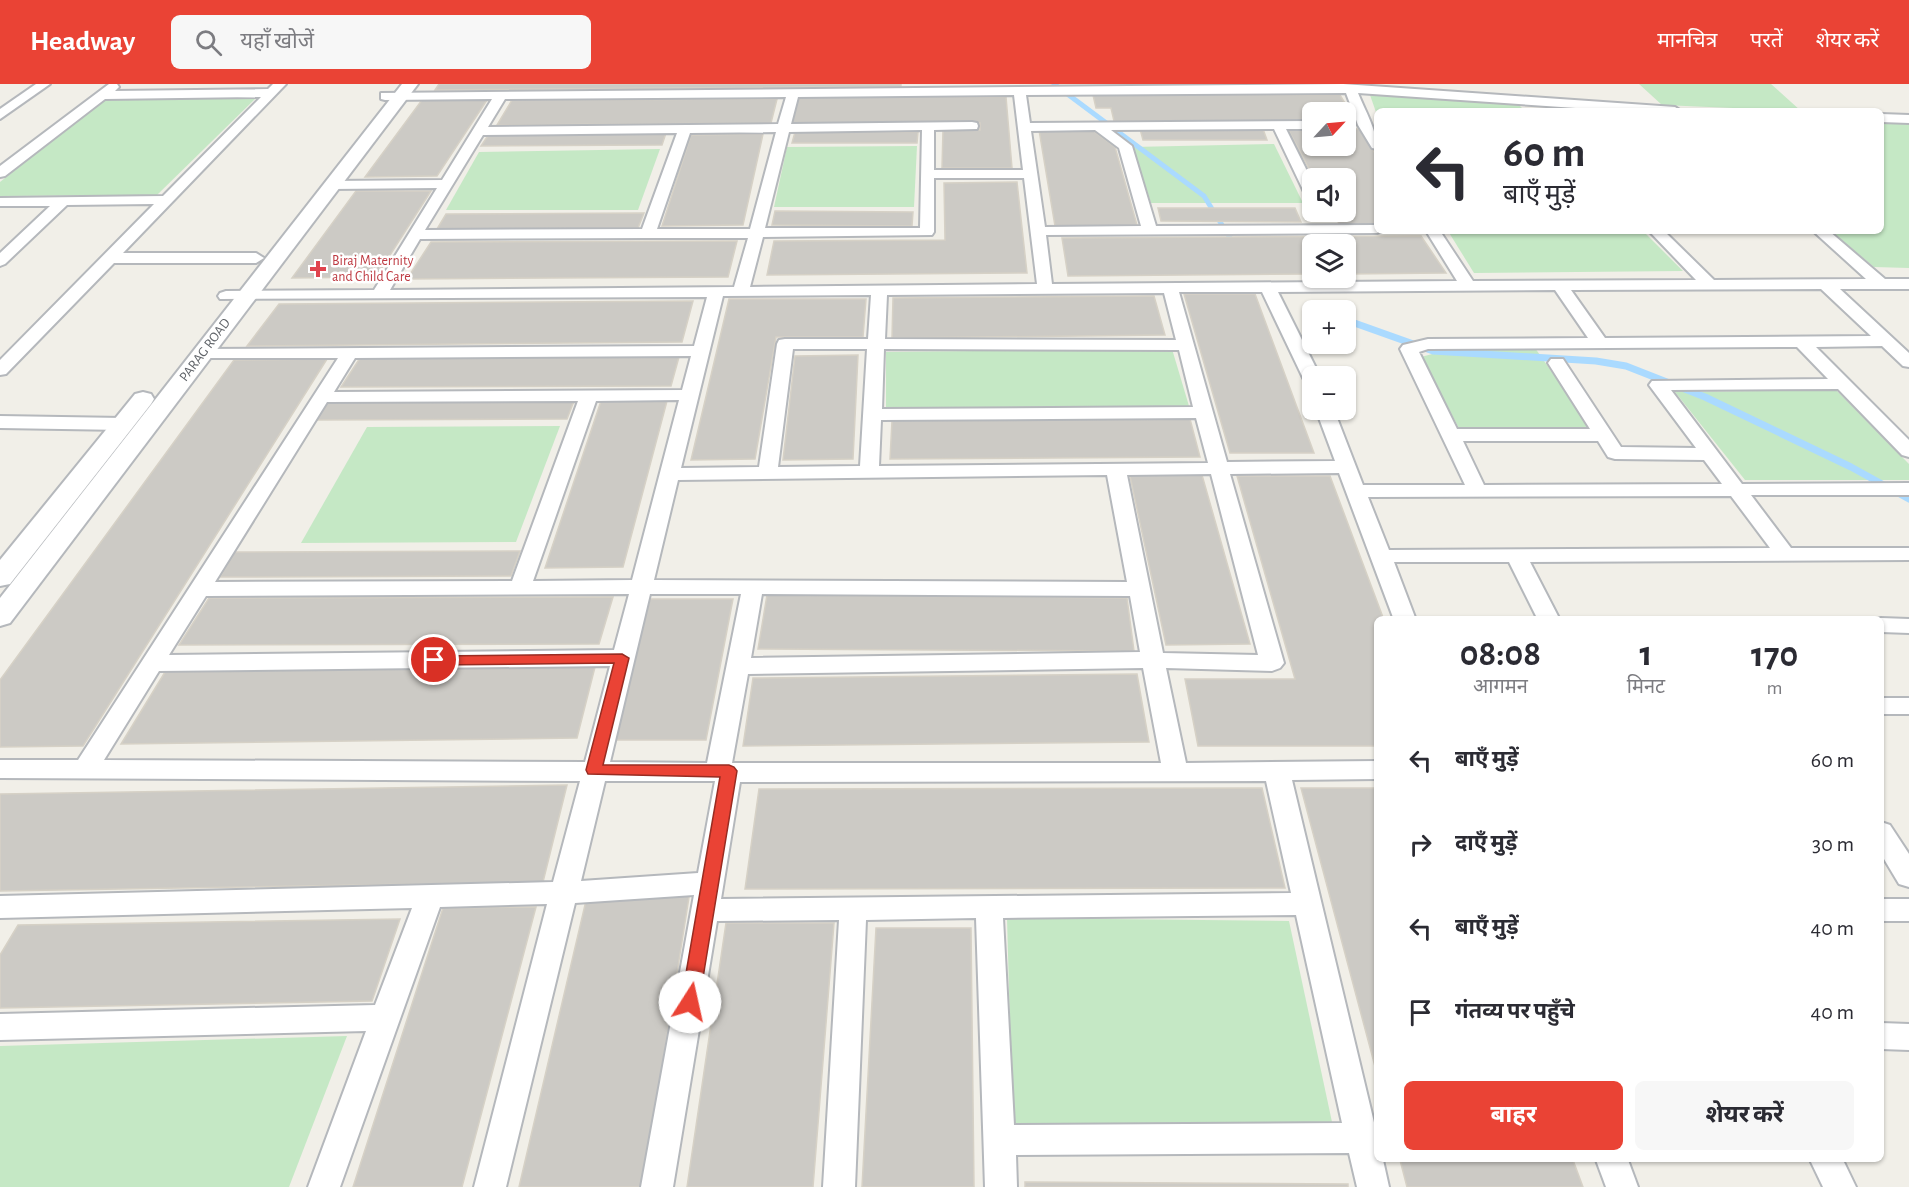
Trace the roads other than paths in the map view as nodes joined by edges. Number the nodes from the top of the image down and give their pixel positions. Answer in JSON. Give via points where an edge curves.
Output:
{"nodes":[{"id":1,"x":44,"y":84,"type":"edge"},
{"id":2,"x":117,"y":84,"type":"edge"},
{"id":3,"x":1350,"y":87,"type":"edge"},
{"id":4,"x":911,"y":88,"type":"edge"},
{"id":5,"x":276,"y":89,"type":"edge"},
{"id":6,"x":1072,"y":89,"type":"edge"},
{"id":7,"x":397,"y":90,"type":"edge"},
{"id":8,"x":1020,"y":92,"type":"junction"},
{"id":9,"x":793,"y":93,"type":"junction"},
{"id":10,"x":102,"y":95,"type":"junction"},
{"id":11,"x":501,"y":95,"type":"junction"},
{"id":12,"x":1526,"y":101,"type":"junction"},
{"id":13,"x":1533,"y":108,"type":"edge"},
{"id":14,"x":1630,"y":108,"type":"edge"},
{"id":15,"x":0,"y":115,"type":"edge"},
{"id":16,"x":1884,"y":118,"type":"edge"},
{"id":17,"x":1909,"y":119,"type":"edge"},
{"id":18,"x":1278,"y":125,"type":"junction"},
{"id":19,"x":1302,"y":125,"type":"edge"},
{"id":20,"x":1356,"y":125,"type":"edge"},
{"id":21,"x":1364,"y":125,"type":"junction"},
{"id":22,"x":928,"y":126,"type":"junction"},
{"id":23,"x":972,"y":126,"type":"dead end"},
{"id":24,"x":1100,"y":126,"type":"junction"},
{"id":25,"x":784,"y":127,"type":"junction"},
{"id":26,"x":1025,"y":127,"type":"junction"},
{"id":27,"x":684,"y":130,"type":"junction"},
{"id":28,"x":479,"y":131,"type":"junction"},
{"id":29,"x":1374,"y":140,"type":"edge"},
{"id":30,"x":0,"y":173,"type":"edge"},
{"id":31,"x":928,"y":174,"type":"junction"},
{"id":32,"x":1031,"y":174,"type":"junction"},
{"id":33,"x":1302,"y":174,"type":"edge"},
{"id":34,"x":447,"y":184,"type":"junction"},
{"id":35,"x":332,"y":185,"type":"junction"},
{"id":36,"x":166,"y":200,"type":"junction"},
{"id":37,"x":63,"y":201,"type":"junction"},
{"id":38,"x":0,"y":202,"type":"edge"},
{"id":39,"x":1326,"y":222,"type":"edge"},
{"id":40,"x":1374,"y":229,"type":"edge"},
{"id":41,"x":1330,"y":230,"type":"junction"},
{"id":42,"x":1038,"y":231,"type":"junction"},
{"id":43,"x":1150,"y":231,"type":"junction"},
{"id":44,"x":756,"y":233,"type":"junction"},
{"id":45,"x":648,"y":234,"type":"junction"},
{"id":46,"x":1435,"y":234,"type":"edge"},
{"id":47,"x":1659,"y":234,"type":"edge"},
{"id":48,"x":1823,"y":234,"type":"edge"},
{"id":49,"x":416,"y":235,"type":"junction"},
{"id":50,"x":0,"y":244,"type":"edge"},
{"id":51,"x":19,"y":244,"type":"junction"},
{"id":52,"x":110,"y":258,"type":"junction"},
{"id":53,"x":256,"y":258,"type":"junction"},
{"id":54,"x":0,"y":261,"type":"edge"},
{"id":55,"x":1468,"y":285,"type":"junction"},
{"id":56,"x":1559,"y":285,"type":"junction"},
{"id":57,"x":1710,"y":285,"type":"junction"},
{"id":58,"x":1826,"y":285,"type":"junction"},
{"id":59,"x":1882,"y":285,"type":"junction"},
{"id":60,"x":1908,"y":285,"type":"edge"},
{"id":61,"x":1170,"y":287,"type":"junction"},
{"id":62,"x":1268,"y":287,"type":"junction"},
{"id":63,"x":1045,"y":288,"type":"junction"},
{"id":64,"x":879,"y":290,"type":"junction"},
{"id":65,"x":716,"y":291,"type":"junction"},
{"id":66,"x":741,"y":291,"type":"junction"},
{"id":67,"x":379,"y":294,"type":"junction"},
{"id":68,"x":236,"y":296,"type":"junction"},
{"id":69,"x":1801,"y":341,"type":"junction"},
{"id":70,"x":1886,"y":341,"type":"junction"},
{"id":71,"x":877,"y":343,"type":"junction"},
{"id":72,"x":1600,"y":343,"type":"junction"},
{"id":73,"x":1186,"y":345,"type":"junction"},
{"id":74,"x":701,"y":351,"type":"junction"},
{"id":75,"x":350,"y":352,"type":"junction"},
{"id":76,"x":202,"y":353,"type":"junction"},
{"id":77,"x":1909,"y":362,"type":"edge"},
{"id":78,"x":1557,"y":363,"type":"dead end"},
{"id":79,"x":3,"y":364,"type":"edge"},
{"id":80,"x":1306,"y":366,"type":"edge"},
{"id":81,"x":1843,"y":384,"type":"junction"},
{"id":82,"x":589,"y":395,"type":"junction"},
{"id":83,"x":689,"y":395,"type":"junction"},
{"id":84,"x":322,"y":397,"type":"junction"},
{"id":85,"x":1204,"y":412,"type":"junction"},
{"id":86,"x":872,"y":415,"type":"junction"},
{"id":87,"x":1329,"y":420,"type":"edge"},
{"id":88,"x":0,"y":422,"type":"edge"},
{"id":89,"x":123,"y":424,"type":"junction"},
{"id":90,"x":1452,"y":435,"type":"junction"},
{"id":91,"x":1604,"y":435,"type":"junction"},
{"id":92,"x":1909,"y":451,"type":"edge"},
{"id":93,"x":1710,"y":454,"type":"junction"},
{"id":94,"x":1346,"y":466,"type":"junction"},
{"id":95,"x":1219,"y":468,"type":"junction"},
{"id":96,"x":1116,"y":469,"type":"junction"},
{"id":97,"x":869,"y":472,"type":"junction"},
{"id":98,"x":768,"y":473,"type":"junction"},
{"id":99,"x":669,"y":474,"type":"junction"},
{"id":100,"x":1736,"y":489,"type":"junction"},
{"id":101,"x":1908,"y":489,"type":"edge"},
{"id":102,"x":1477,"y":490,"type":"junction"},
{"id":103,"x":1356,"y":491,"type":"junction"},
{"id":104,"x":1785,"y":554,"type":"junction"},
{"id":105,"x":1909,"y":554,"type":"edge"},
{"id":106,"x":1381,"y":556,"type":"junction"},
{"id":107,"x":1516,"y":556,"type":"junction"},
{"id":108,"x":0,"y":578,"type":"edge"},
{"id":109,"x":520,"y":587,"type":"junction"},
{"id":110,"x":640,"y":587,"type":"junction"},
{"id":111,"x":753,"y":587,"type":"junction"},
{"id":112,"x":200,"y":589,"type":"junction"},
{"id":113,"x":1139,"y":590,"type":"junction"},
{"id":114,"x":1404,"y":616,"type":"edge"},
{"id":115,"x":1547,"y":616,"type":"edge"},
{"id":116,"x":0,"y":617,"type":"edge"},
{"id":117,"x":1884,"y":625,"type":"edge"},
{"id":118,"x":1909,"y":626,"type":"edge"},
{"id":119,"x":622,"y":658,"type":"junction"},
{"id":120,"x":1153,"y":660,"type":"junction"},
{"id":121,"x":152,"y":663,"type":"junction"},
{"id":122,"x":738,"y":666,"type":"junction"},
{"id":123,"x":1884,"y":706,"type":"edge"},
{"id":124,"x":1909,"y":706,"type":"edge"},
{"id":125,"x":85,"y":769,"type":"junction"},
{"id":126,"x":0,"y":770,"type":"edge"},
{"id":127,"x":594,"y":770,"type":"junction"},
{"id":128,"x":1374,"y":770,"type":"edge"},
{"id":129,"x":723,"y":771,"type":"junction"},
{"id":130,"x":1277,"y":772,"type":"junction"},
{"id":131,"x":1175,"y":774,"type":"junction"},
{"id":132,"x":1884,"y":837,"type":"edge"},
{"id":133,"x":1909,"y":876,"type":"edge"},
{"id":134,"x":563,"y":893,"type":"junction"},
{"id":135,"x":430,"y":896,"type":"junction"},
{"id":136,"x":708,"y":897,"type":"junction"},
{"id":137,"x":1308,"y":904,"type":"junction"},
{"id":138,"x":0,"y":907,"type":"edge"},
{"id":139,"x":989,"y":908,"type":"junction"},
{"id":140,"x":853,"y":909,"type":"junction"},
{"id":141,"x":1884,"y":910,"type":"edge"},
{"id":142,"x":1909,"y":910,"type":"edge"},
{"id":143,"x":386,"y":1018,"type":"junction"},
{"id":144,"x":0,"y":1026,"type":"edge"},
{"id":145,"x":1884,"y":1036,"type":"edge"},
{"id":146,"x":1909,"y":1037,"type":"edge"},
{"id":147,"x":1362,"y":1138,"type":"junction"},
{"id":148,"x":1000,"y":1140,"type":"junction"},
{"id":149,"x":1613,"y":1162,"type":"edge"},
{"id":150,"x":1827,"y":1162,"type":"edge"},
{"id":151,"x":324,"y":1187,"type":"edge"},
{"id":152,"x":490,"y":1187,"type":"edge"},
{"id":153,"x":657,"y":1187,"type":"edge"},
{"id":154,"x":839,"y":1187,"type":"edge"},
{"id":155,"x":1001,"y":1187,"type":"edge"},
{"id":156,"x":1373,"y":1187,"type":"edge"},
{"id":157,"x":1622,"y":1187,"type":"edge"},
{"id":158,"x":1840,"y":1187,"type":"edge"}],
"edges":[{"from":1,"to":15,"type":"street"},
{"from":2,"to":10,"type":"street"},
{"from":3,"to":6,"type":"street"},
{"from":3,"to":12,"type":"street"},
{"from":3,"to":21,"type":"street"},
{"from":4,"to":8,"type":"street"},
{"from":4,"to":9,"type":"street"},
{"from":5,"to":10,"type":"street"},
{"from":5,"to":36,"type":"street"},
{"from":6,"to":8,"type":"street"},
{"from":7,"to":11,"type":"street"},
{"from":7,"to":35,"type":"street","name":"PARAG ROAD"},
{"from":7,"to":53,"type":"street","name":"PARAG ROAD"},
{"from":8,"to":26,"type":"street"},
{"from":9,"to":11,"type":"street"},
{"from":9,"to":25,"type":"street"},
{"from":10,"to":30,"type":"street"},
{"from":11,"to":28,"type":"street"},
{"from":12,"to":13,"type":"street"},
{"from":12,"to":14,"type":"street"},
{"from":16,"to":17,"type":"street"},
{"from":18,"to":19,"type":"street"},
{"from":18,"to":24,"type":"street"},
{"from":18,"to":33,"type":"street"},
{"from":20,"to":21,"type":"street"},
{"from":21,"to":29,"type":"street"},
{"from":22,"to":23,"type":"street"},
{"from":22,"to":25,"type":"street"},
{"from":22,"to":31,"type":"street"},
{"from":24,"to":26,"type":"street"},
{"from":24,"to":43,"type":"street","via":[[1125,146]]},
{"from":25,"to":27,"type":"street"},
{"from":25,"to":44,"type":"street"},
{"from":26,"to":32,"type":"street"},
{"from":27,"to":28,"type":"street"},
{"from":27,"to":45,"type":"street"},
{"from":28,"to":34,"type":"street"},
{"from":31,"to":32,"type":"street"},
{"from":31,"to":44,"type":"street","via":[[927,232]]},
{"from":32,"to":42,"type":"street"},
{"from":34,"to":35,"type":"street"},
{"from":34,"to":49,"type":"street"},
{"from":35,"to":68,"type":"street","name":"PARAG ROAD"},
{"from":36,"to":37,"type":"street"},
{"from":36,"to":52,"type":"street"},
{"from":37,"to":38,"type":"street"},
{"from":37,"to":51,"type":"street"},
{"from":39,"to":41,"type":"street"},
{"from":40,"to":41,"type":"street"},
{"from":41,"to":43,"type":"street"},
{"from":42,"to":43,"type":"street"},
{"from":42,"to":63,"type":"street"},
{"from":44,"to":45,"type":"street"},
{"from":44,"to":66,"type":"street"},
{"from":45,"to":49,"type":"street"},
{"from":46,"to":55,"type":"street"},
{"from":47,"to":57,"type":"street"},
{"from":48,"to":59,"type":"street"},
{"from":49,"to":67,"type":"street"},
{"from":50,"to":51,"type":"street"},
{"from":51,"to":54,"type":"street"},
{"from":52,"to":53,"type":"street"},
{"from":52,"to":79,"type":"street"},
{"from":53,"to":68,"type":"street","name":"PARAG ROAD"},
{"from":55,"to":56,"type":"street"},
{"from":55,"to":62,"type":"street"},
{"from":56,"to":57,"type":"street"},
{"from":56,"to":72,"type":"street"},
{"from":57,"to":58,"type":"street"},
{"from":58,"to":59,"type":"street"},
{"from":58,"to":70,"type":"street"},
{"from":59,"to":60,"type":"street"},
{"from":61,"to":62,"type":"street"},
{"from":61,"to":63,"type":"street"},
{"from":61,"to":73,"type":"street"},
{"from":62,"to":80,"type":"street"},
{"from":63,"to":64,"type":"street"},
{"from":64,"to":66,"type":"street"},
{"from":64,"to":71,"type":"street"},
{"from":65,"to":66,"type":"street"},
{"from":65,"to":67,"type":"street"},
{"from":65,"to":74,"type":"street"},
{"from":67,"to":68,"type":"street"},
{"from":68,"to":76,"type":"street","name":"PARAG ROAD"},
{"from":68,"to":89,"type":"street","name":"PARAG ROAD"},
{"from":69,"to":70,"type":"street"},
{"from":69,"to":72,"type":"street"},
{"from":69,"to":81,"type":"street"},
{"from":70,"to":77,"type":"street"},
{"from":71,"to":73,"type":"street"},
{"from":71,"to":86,"type":"street"},
{"from":71,"to":98,"type":"street","via":[[785,344]]},
{"from":72,"to":90,"type":"street","via":[[1428,344],[1409,349]]},
{"from":73,"to":85,"type":"street"},
{"from":74,"to":75,"type":"street"},
{"from":74,"to":83,"type":"street"},
{"from":75,"to":76,"type":"street"},
{"from":75,"to":84,"type":"street"},
{"from":76,"to":116,"type":"street","name":"PARAG ROAD"},
{"from":78,"to":91,"type":"street"},
{"from":81,"to":92,"type":"street"},
{"from":81,"to":93,"type":"street","via":[[1658,385]]},
{"from":82,"to":83,"type":"street"},
{"from":82,"to":84,"type":"street"},
{"from":82,"to":109,"type":"street"},
{"from":83,"to":99,"type":"street"},
{"from":84,"to":112,"type":"street"},
{"from":85,"to":86,"type":"street"},
{"from":85,"to":95,"type":"street"},
{"from":86,"to":97,"type":"street"},
{"from":87,"to":94,"type":"street"},
{"from":88,"to":89,"type":"street"},
{"from":89,"to":108,"type":"street","name":"PARAG ROAD"},
{"from":90,"to":91,"type":"street"},
{"from":90,"to":102,"type":"street"},
{"from":91,"to":93,"type":"street","via":[[1615,453]]},
{"from":93,"to":100,"type":"street"},
{"from":94,"to":95,"type":"street"},
{"from":94,"to":103,"type":"street"},
{"from":95,"to":96,"type":"street"},
{"from":95,"to":120,"type":"street","via":[[1272,663]]},
{"from":96,"to":97,"type":"street"},
{"from":96,"to":113,"type":"street"},
{"from":97,"to":98,"type":"street"},
{"from":98,"to":99,"type":"street"},
{"from":99,"to":110,"type":"street"},
{"from":100,"to":101,"type":"street"},
{"from":100,"to":102,"type":"street"},
{"from":100,"to":104,"type":"street"},
{"from":102,"to":103,"type":"street"},
{"from":103,"to":106,"type":"street"},
{"from":104,"to":105,"type":"street"},
{"from":104,"to":107,"type":"street"},
{"from":106,"to":107,"type":"street"},
{"from":106,"to":114,"type":"street"},
{"from":107,"to":115,"type":"street"},
{"from":109,"to":110,"type":"street"},
{"from":109,"to":112,"type":"street"},
{"from":110,"to":111,"type":"street"},
{"from":110,"to":119,"type":"street"},
{"from":111,"to":113,"type":"street"},
{"from":111,"to":122,"type":"street"},
{"from":112,"to":121,"type":"street"},
{"from":113,"to":120,"type":"street"},
{"from":117,"to":118,"type":"street"},
{"from":119,"to":121,"type":"street"},
{"from":119,"to":127,"type":"street"},
{"from":120,"to":122,"type":"street"},
{"from":120,"to":131,"type":"street"},
{"from":121,"to":125,"type":"street"},
{"from":122,"to":129,"type":"street"},
{"from":123,"to":124,"type":"street"},
{"from":125,"to":126,"type":"street"},
{"from":125,"to":127,"type":"street"},
{"from":127,"to":129,"type":"street"},
{"from":127,"to":134,"type":"street"},
{"from":128,"to":130,"type":"street"},
{"from":129,"to":131,"type":"street"},
{"from":129,"to":136,"type":"street"},
{"from":130,"to":131,"type":"street"},
{"from":130,"to":137,"type":"street"},
{"from":132,"to":133,"type":"street"},
{"from":134,"to":135,"type":"street"},
{"from":134,"to":136,"type":"street"},
{"from":134,"to":152,"type":"street"},
{"from":135,"to":138,"type":"street"},
{"from":135,"to":143,"type":"street"},
{"from":136,"to":140,"type":"street"},
{"from":136,"to":153,"type":"street"},
{"from":137,"to":139,"type":"street"},
{"from":137,"to":147,"type":"street"},
{"from":139,"to":140,"type":"street"},
{"from":139,"to":148,"type":"street"},
{"from":140,"to":154,"type":"street"},
{"from":141,"to":142,"type":"street"},
{"from":143,"to":144,"type":"street"},
{"from":143,"to":151,"type":"street"},
{"from":145,"to":146,"type":"street"},
{"from":147,"to":148,"type":"street"},
{"from":147,"to":156,"type":"street"},
{"from":148,"to":155,"type":"street"},
{"from":149,"to":157,"type":"street"},
{"from":150,"to":158,"type":"street"}]}
